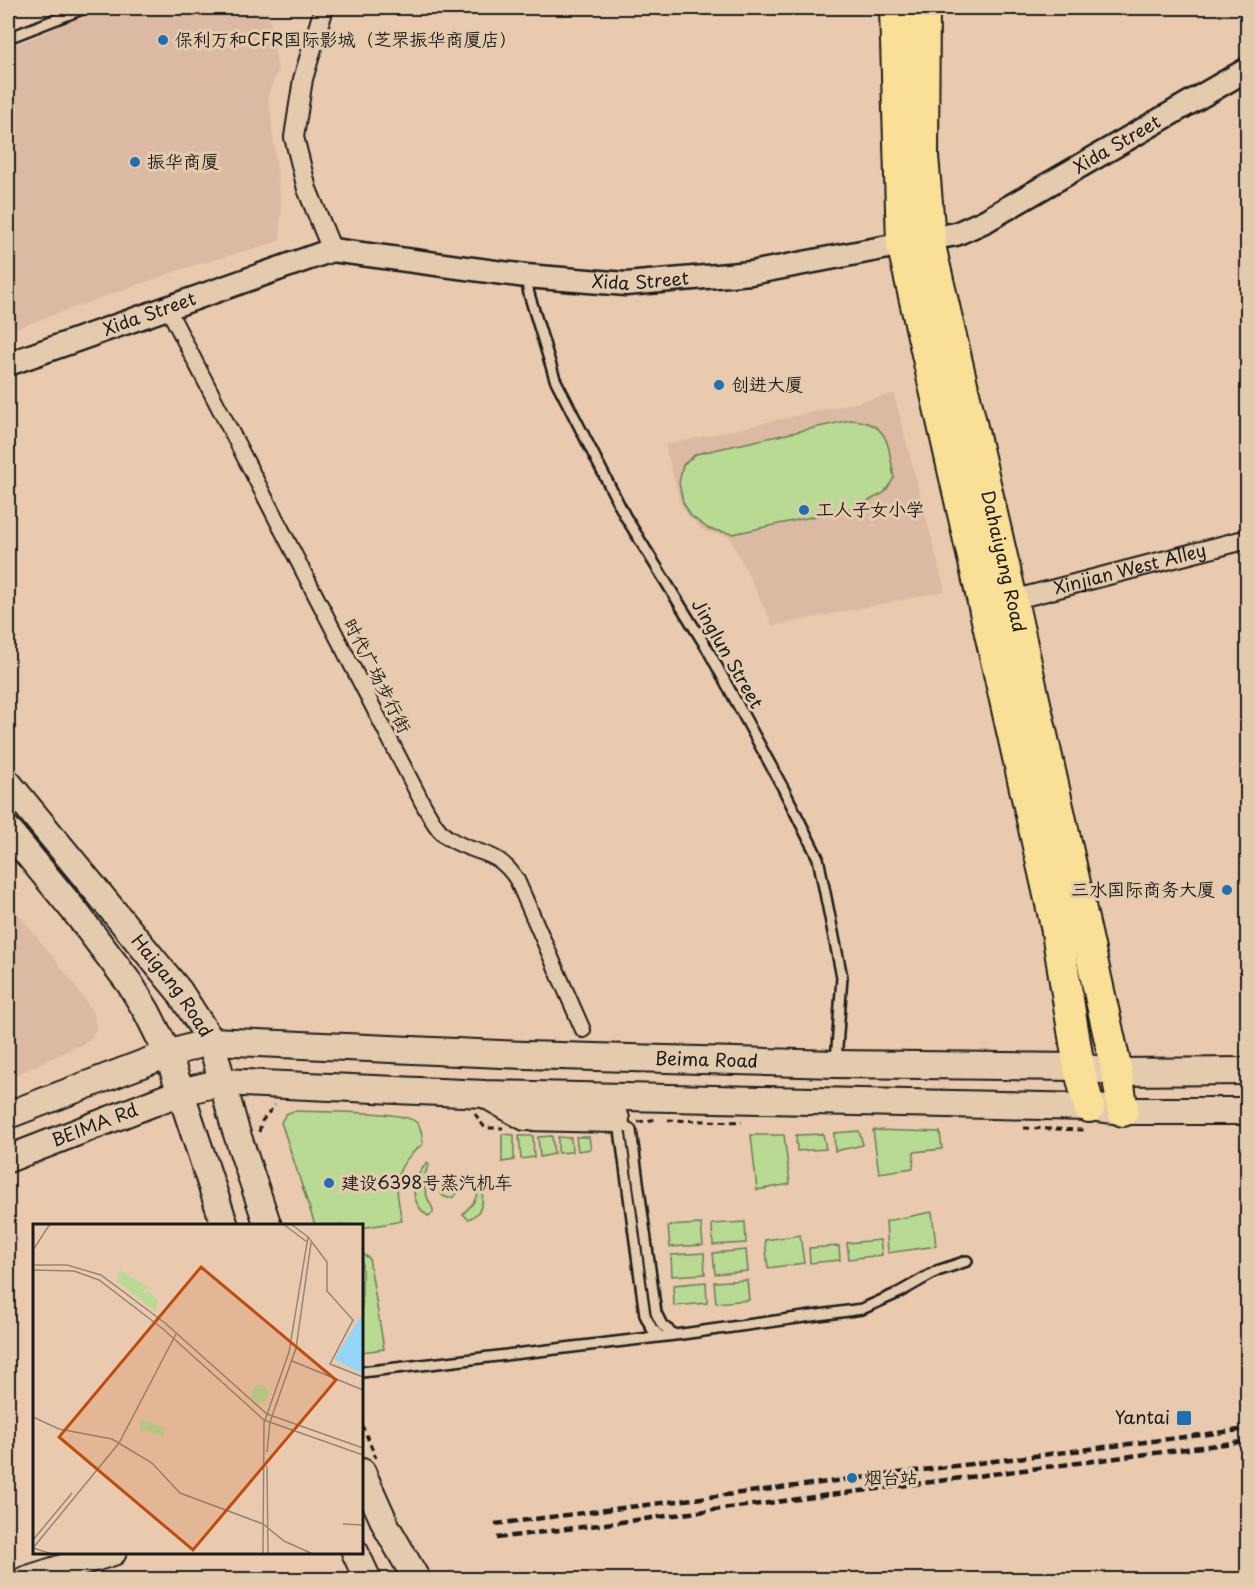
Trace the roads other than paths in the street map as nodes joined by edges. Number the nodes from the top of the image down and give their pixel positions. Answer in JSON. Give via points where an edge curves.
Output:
{"nodes":[{"id":1,"x":85,"y":8,"type":"edge"},
{"id":2,"x":324,"y":8,"type":"edge"},
{"id":3,"x":896,"y":8,"type":"edge"},
{"id":4,"x":924,"y":8,"type":"edge"},
{"id":5,"x":8,"y":38,"type":"edge"},
{"id":6,"x":1248,"y":69,"type":"edge"},
{"id":7,"x":916,"y":241,"type":"junction"},
{"id":8,"x":332,"y":250,"type":"junction"},
{"id":9,"x":526,"y":276,"type":"junction"},
{"id":10,"x":167,"y":307,"type":"junction"},
{"id":11,"x":8,"y":364,"type":"edge"},
{"id":12,"x":1248,"y":538,"type":"edge"},
{"id":13,"x":1012,"y":600,"type":"junction"},
{"id":14,"x":8,"y":783,"type":"edge"},
{"id":15,"x":8,"y":830,"type":"edge"},
{"id":16,"x":583,"y":1030,"type":"dead end"},
{"id":17,"x":211,"y":1041,"type":"junction"},
{"id":18,"x":168,"y":1054,"type":"junction"},
{"id":19,"x":836,"y":1064,"type":"junction"},
{"id":20,"x":1079,"y":1067,"type":"junction"},
{"id":21,"x":1248,"y":1071,"type":"edge"},
{"id":22,"x":1117,"y":1072,"type":"junction"},
{"id":23,"x":222,"y":1082,"type":"junction"},
{"id":24,"x":181,"y":1092,"type":"junction"},
{"id":25,"x":485,"y":1094,"type":"junction"},
{"id":26,"x":1123,"y":1111,"type":"junction"},
{"id":27,"x":1248,"y":1111,"type":"edge"},
{"id":28,"x":8,"y":1115,"type":"edge"},
{"id":29,"x":1089,"y":1118,"type":"junction"},
{"id":30,"x":626,"y":1120,"type":"junction"},
{"id":31,"x":8,"y":1159,"type":"edge"},
{"id":32,"x":224,"y":1224,"type":"edge"},
{"id":33,"x":267,"y":1224,"type":"edge"},
{"id":34,"x":967,"y":1261,"type":"dead end"},
{"id":35,"x":675,"y":1335,"type":"junction"},
{"id":36,"x":660,"y":1336,"type":"junction"},
{"id":37,"x":363,"y":1372,"type":"edge"},
{"id":38,"x":363,"y":1474,"type":"edge"},
{"id":39,"x":106,"y":1554,"type":"edge"},
{"id":40,"x":356,"y":1554,"type":"edge"},
{"id":41,"x":25,"y":1580,"type":"edge"},
{"id":42,"x":368,"y":1580,"type":"edge"},
{"id":43,"x":417,"y":1580,"type":"edge"}],
"edges":[{"from":1,"to":5,"type":"lane"},
{"from":2,"to":8,"type":"street","via":[[303,80],[294,137],[307,189]]},
{"from":3,"to":7,"type":"highway","name":"Dahaiyang Road"},
{"from":4,"to":7,"type":"highway","name":"Dahaiyang Road","via":[[923,156]]},
{"from":6,"to":7,"type":"street","name":"Xida Street","via":[[986,221],[956,234]]},
{"from":7,"to":9,"type":"street","name":"Xida Street","via":[[751,273],[626,284]]},
{"from":7,"to":13,"type":"highway","name":"Dahaiyang Road"},
{"from":7,"to":20,"type":"highway","name":"Dahaiyang Road","via":[[1056,926]]},
{"from":8,"to":9,"type":"street","name":"Xida Street"},
{"from":8,"to":10,"type":"street","name":"Xida Street"},
{"from":9,"to":19,"type":"lane","name":"Jinglun Street","via":[[555,379],[625,516],[708,650],[818,858],[842,977]]},
{"from":10,"to":11,"type":"street","name":"Xida Street"},
{"from":10,"to":16,"type":"street","name":"时代广场步行街","via":[[422,802],[449,839],[501,860],[509,868]]},
{"from":12,"to":13,"type":"street","name":"Xinjian West Alley"},
{"from":13,"to":22,"type":"highway","name":"Dahaiyang Road"},
{"from":14,"to":17,"type":"main road","name":"Haigang Road","via":[[179,991]]},
{"from":15,"to":18,"type":"main road","name":"Haigang Road","via":[[130,984]]},
{"from":17,"to":18,"type":"main road","name":"Beima Road"},
{"from":17,"to":19,"type":"main road","name":"Beima Road"},
{"from":17,"to":23,"type":"main road","name":"Haigang Road"},
{"from":18,"to":24,"type":"main road","name":"Haigang Road"},
{"from":18,"to":28,"type":"main road"},
{"from":19,"to":20,"type":"main road","name":"Beima Road"},
{"from":20,"to":22,"type":"main road","name":"Beima Road"},
{"from":20,"to":29,"type":"highway","name":"Dahaiyang Road"},
{"from":21,"to":22,"type":"main road","name":"Beima Road"},
{"from":22,"to":26,"type":"highway","name":"Dahaiyang Road"},
{"from":23,"to":24,"type":"main road"},
{"from":23,"to":25,"type":"main road"},
{"from":23,"to":33,"type":"main road","name":"Haigang Road"},
{"from":24,"to":31,"type":"main road","name":"BEIMA Rd"},
{"from":24,"to":32,"type":"main road","name":"Haigang Road"},
{"from":25,"to":29,"type":"main road"},
{"from":25,"to":30,"type":"main road","via":[[525,1117]]},
{"from":26,"to":27,"type":"main road"},
{"from":26,"to":29,"type":"main road"},
{"from":30,"to":35,"type":"lane","via":[[631,1130],[656,1313]]},
{"from":30,"to":36,"type":"lane","via":[[620,1130],[645,1315]]},
{"from":34,"to":35,"type":"lane","via":[[862,1309]]},
{"from":35,"to":36,"type":"lane"},
{"from":36,"to":37,"type":"lane"},
{"from":38,"to":43,"type":"main road","via":[[387,1528]]},
{"from":39,"to":41,"type":"main road"},
{"from":40,"to":42,"type":"main road"}]}
